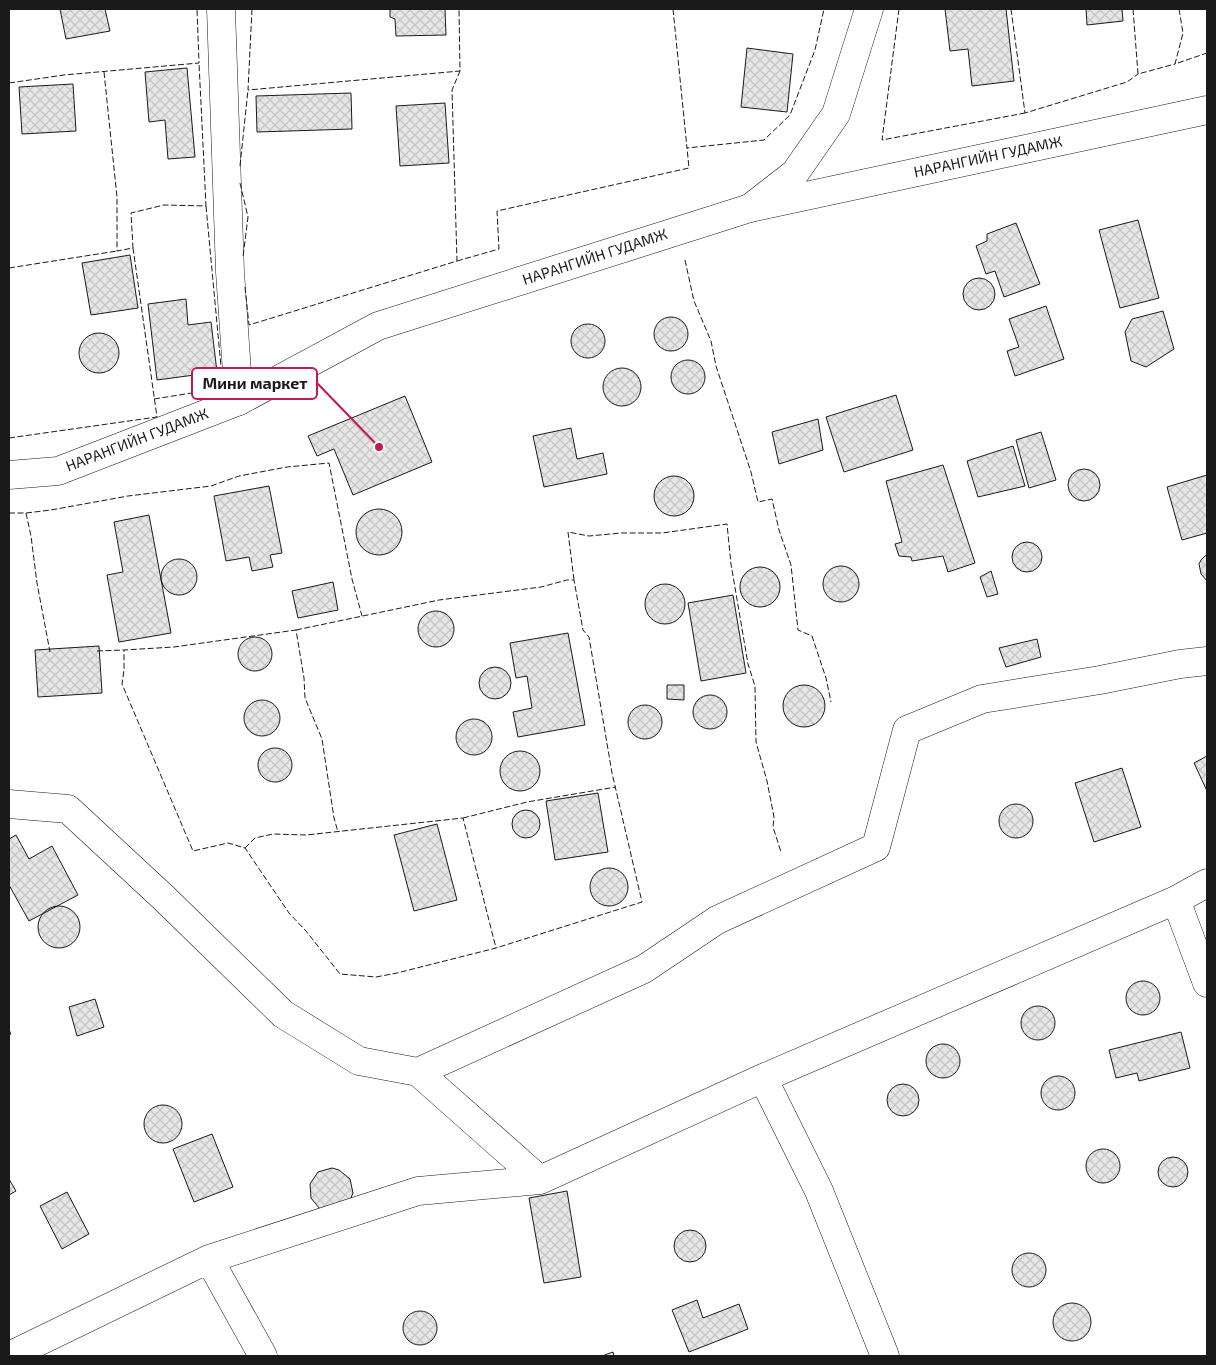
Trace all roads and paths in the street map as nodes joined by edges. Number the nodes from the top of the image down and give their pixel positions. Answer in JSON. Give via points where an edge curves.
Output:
{"nodes":[{"id":1,"x":221,"y":9,"type":"edge"},
{"id":2,"x":869,"y":9,"type":"edge"},
{"id":3,"x":1207,"y":110,"type":"edge"},
{"id":4,"x":750,"y":208,"type":"junction"},
{"id":5,"x":239,"y":401,"type":"junction"},
{"id":6,"x":9,"y":475,"type":"edge"},
{"id":7,"x":1207,"y":661,"type":"edge"},
{"id":8,"x":9,"y":804,"type":"edge"},
{"id":9,"x":1207,"y":883,"type":"edge"},
{"id":10,"x":1176,"y":900,"type":"junction"},
{"id":11,"x":1207,"y":983,"type":"edge"},
{"id":12,"x":418,"y":1072,"type":"junction"},
{"id":13,"x":763,"y":1078,"type":"junction"},
{"id":14,"x":540,"y":1180,"type":"junction"},
{"id":15,"x":209,"y":1259,"type":"junction"},
{"id":16,"x":9,"y":1356,"type":"edge"},
{"id":17,"x":262,"y":1356,"type":"edge"},
{"id":18,"x":885,"y":1356,"type":"edge"}],
"edges":[{"from":1,"to":5,"type":"street","via":[[230,272]]},
{"from":2,"to":4,"type":"street","via":[[836,114],[795,173]]},
{"from":3,"to":4,"type":"street","name":"НАРАНГИЙН ГУДАМЖ"},
{"from":4,"to":5,"type":"street","name":"НАРАНГИЙН ГУДАМЖ","via":[[378,326]]},
{"from":5,"to":6,"type":"street","name":"НАРАНГИЙН ГУДАМЖ","via":[[58,471]]},
{"from":7,"to":12,"type":"street","via":[[982,699],[907,730],[876,847],[717,920],[644,969]]},
{"from":8,"to":12,"type":"street","via":[[68,809],[283,1014],[359,1061]]},
{"from":9,"to":10,"type":"street"},
{"from":10,"to":11,"type":"street"},
{"from":10,"to":13,"type":"street"},
{"from":12,"to":14,"type":"street"},
{"from":13,"to":14,"type":"street"},
{"from":13,"to":18,"type":"street","via":[[819,1191]]},
{"from":14,"to":15,"type":"street","via":[[418,1191]]},
{"from":15,"to":16,"type":"street"},
{"from":15,"to":17,"type":"street"}]}
